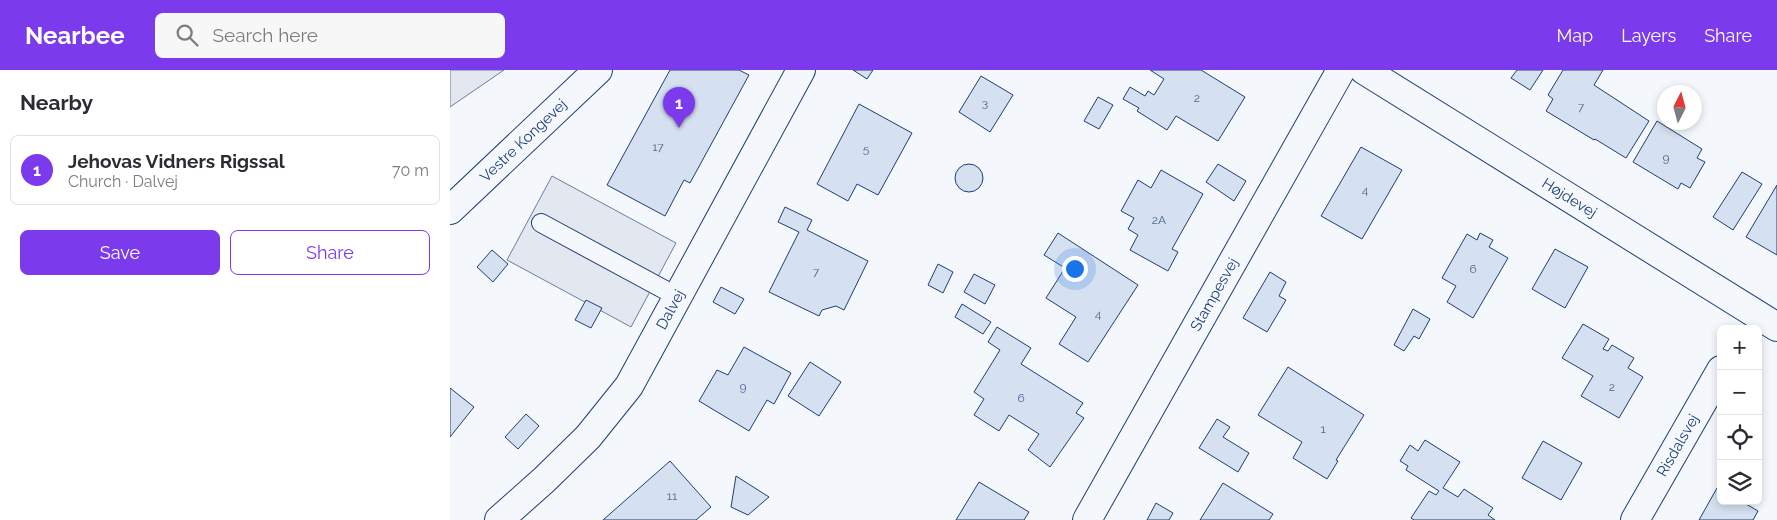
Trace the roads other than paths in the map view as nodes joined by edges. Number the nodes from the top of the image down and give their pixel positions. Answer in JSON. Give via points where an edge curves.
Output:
{"nodes":[{"id":1,"x":598,"y":70,"type":"edge"},
{"id":2,"x":801,"y":70,"type":"edge"},
{"id":3,"x":1341,"y":70,"type":"edge"},
{"id":4,"x":1364,"y":70,"type":"edge"},
{"id":5,"x":450,"y":210,"type":"edge"},
{"id":6,"x":541,"y":223,"type":"dead end"},
{"id":7,"x":678,"y":297,"type":"junction"},
{"id":8,"x":1749,"y":321,"type":"edge"},
{"id":9,"x":1777,"y":327,"type":"edge"},
{"id":10,"x":1717,"y":377,"type":"edge"},
{"id":11,"x":498,"y":520,"type":"edge"},
{"id":12,"x":1087,"y":520,"type":"edge"},
{"id":13,"x":1635,"y":520,"type":"edge"}],
"edges":[{"from":1,"to":5,"type":"street","name":"Vestre Kongevej"},
{"from":2,"to":7,"type":"street","name":"Dalvej"},
{"from":3,"to":12,"type":"street","name":"Stampesvej"},
{"from":4,"to":8,"type":"street","name":"Højdevej"},
{"from":6,"to":7,"type":"lane"},
{"from":7,"to":11,"type":"street","name":"Dalvej","via":[[629,386],[588,437]]},
{"from":8,"to":9,"type":"street","name":"Højdevej"},
{"from":10,"to":13,"type":"street","name":"Risdalsvej"}]}
